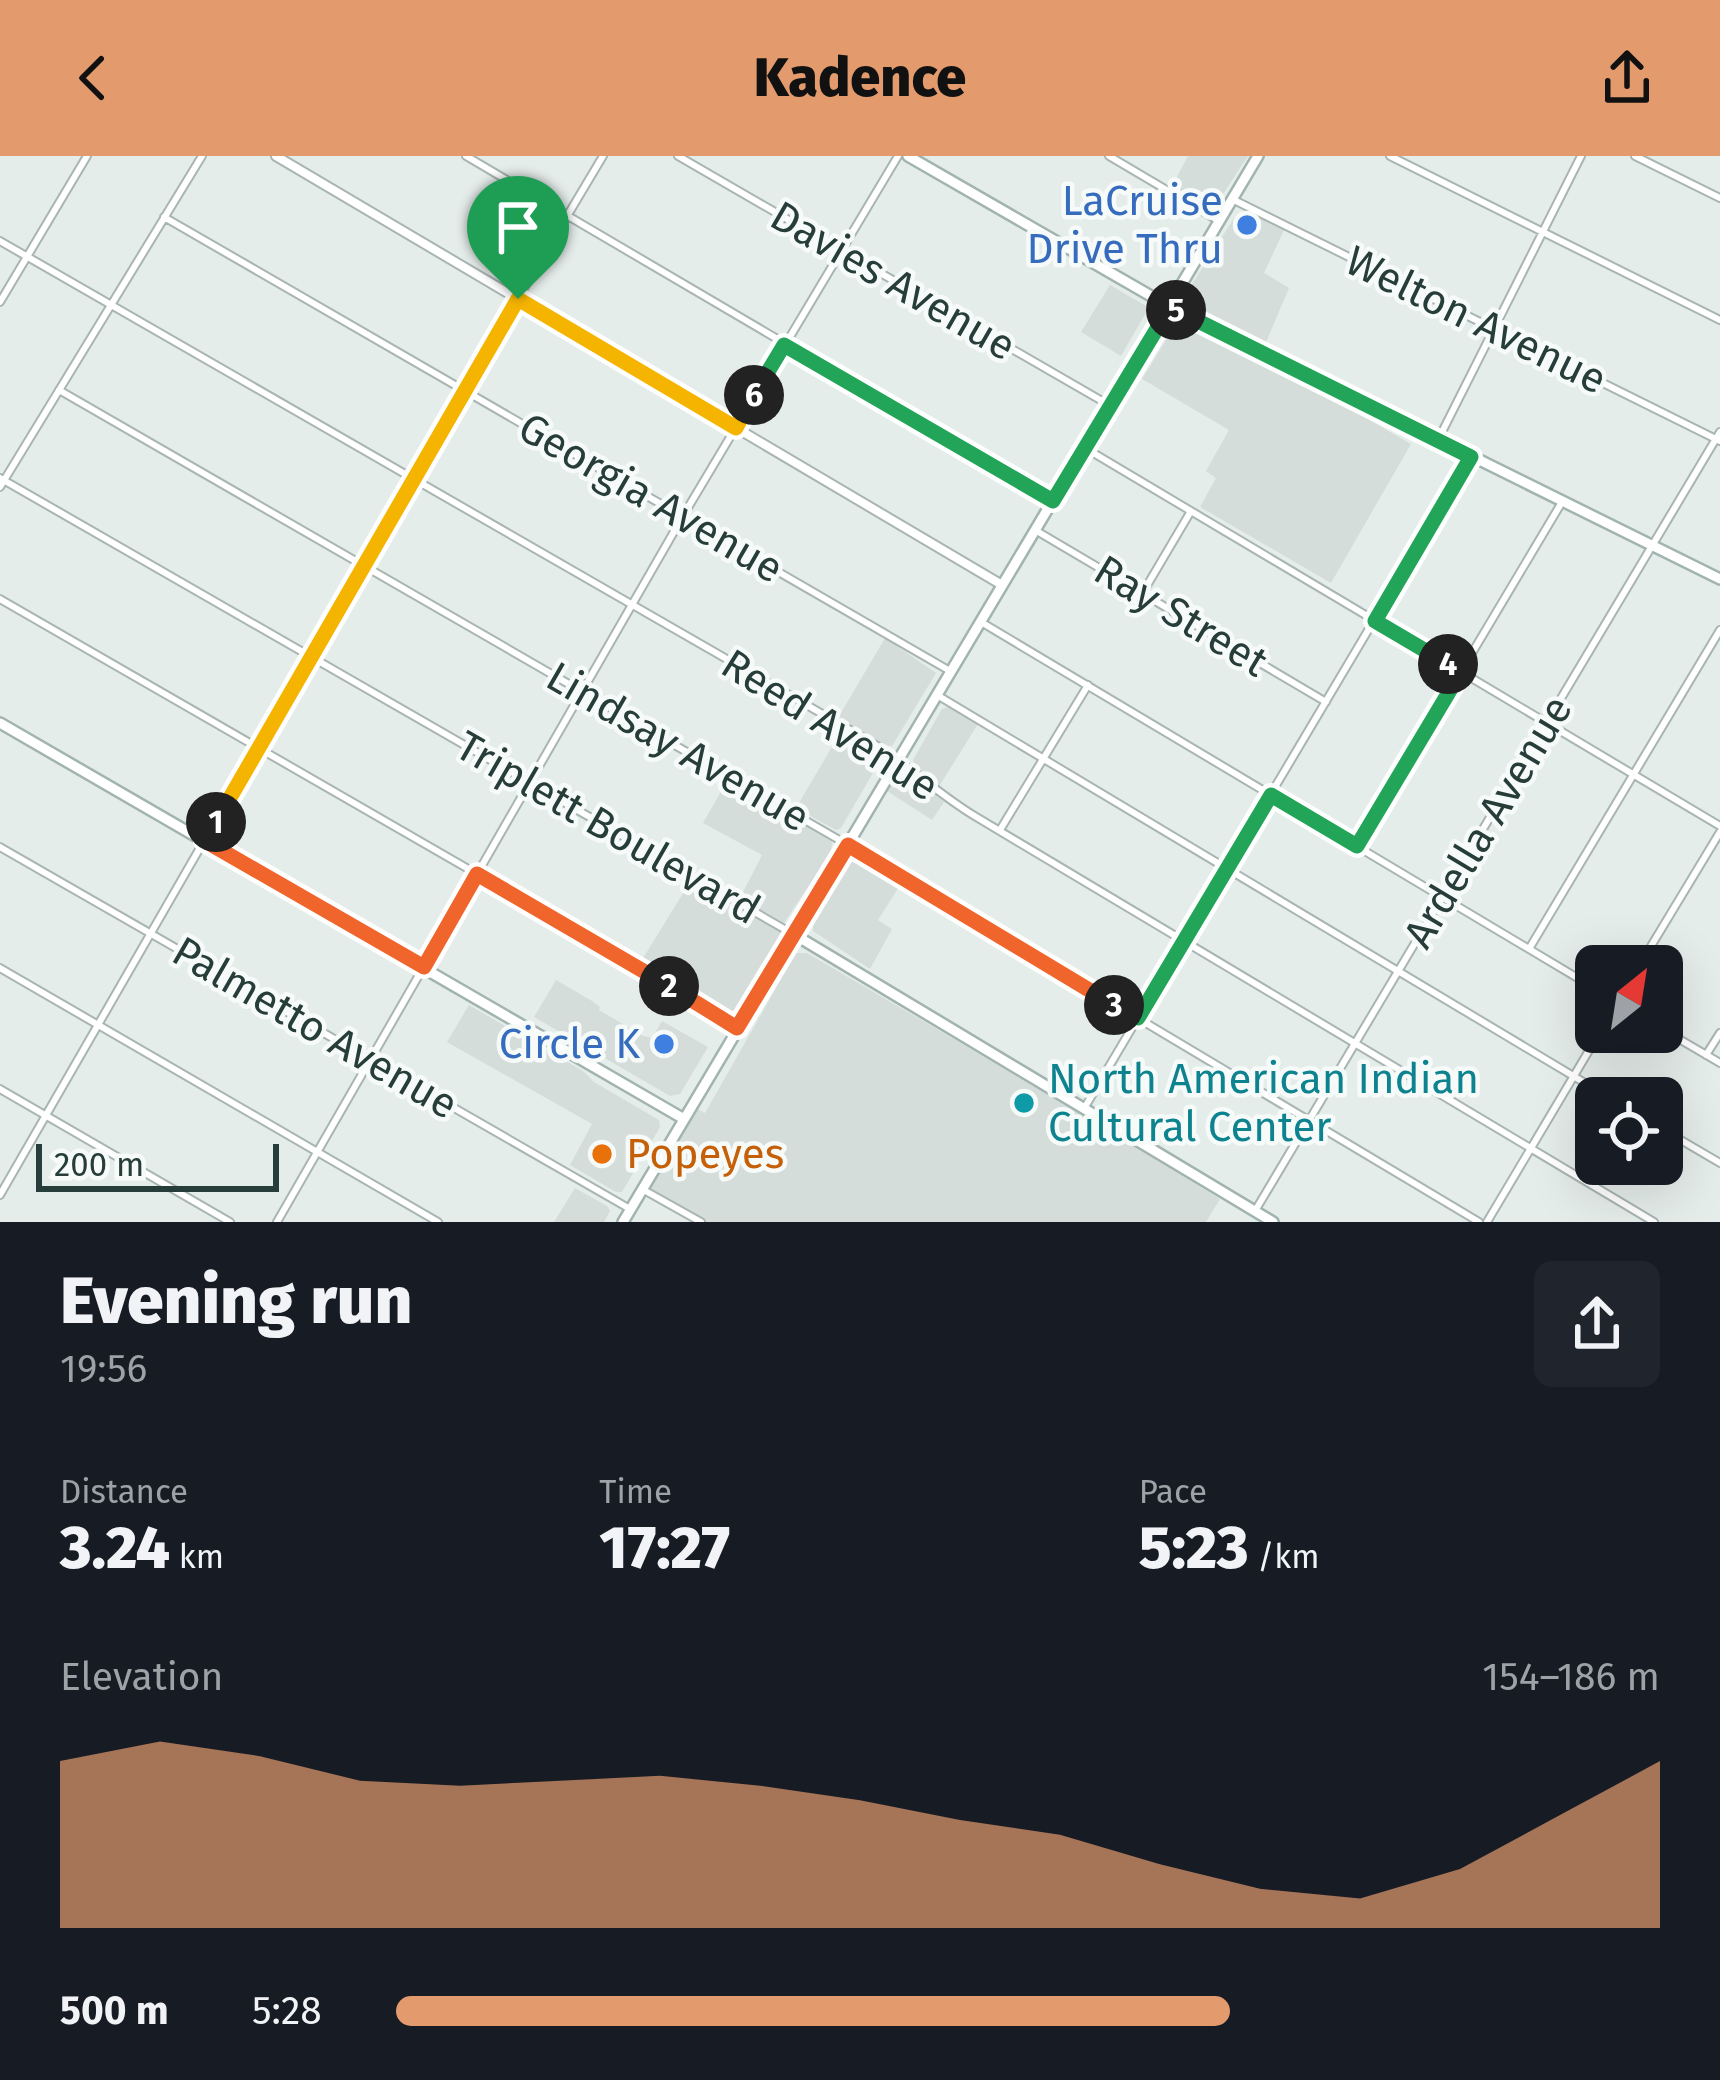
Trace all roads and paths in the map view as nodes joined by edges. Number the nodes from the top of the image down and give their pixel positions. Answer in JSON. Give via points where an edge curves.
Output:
{"nodes":[{"id":1,"x":87,"y":156,"type":"edge"},
{"id":2,"x":202,"y":156,"type":"edge"},
{"id":3,"x":276,"y":156,"type":"edge"},
{"id":4,"x":466,"y":156,"type":"edge"},
{"id":5,"x":603,"y":156,"type":"edge"},
{"id":6,"x":678,"y":156,"type":"edge"},
{"id":7,"x":898,"y":156,"type":"edge"},
{"id":8,"x":908,"y":156,"type":"edge"},
{"id":9,"x":1108,"y":156,"type":"edge"},
{"id":10,"x":1258,"y":156,"type":"edge"},
{"id":11,"x":1390,"y":156,"type":"edge"},
{"id":12,"x":1581,"y":156,"type":"edge"},
{"id":13,"x":1635,"y":156,"type":"edge"},
{"id":14,"x":1720,"y":198,"type":"edge"},
{"id":15,"x":1232,"y":200,"type":"junction"},
{"id":16,"x":568,"y":216,"type":"junction"},
{"id":17,"x":164,"y":218,"type":"junction"},
{"id":18,"x":1220,"y":221,"type":"junction"},
{"id":19,"x":1543,"y":232,"type":"junction"},
{"id":20,"x":0,"y":241,"type":"edge"},
{"id":21,"x":842,"y":250,"type":"junction"},
{"id":22,"x":27,"y":256,"type":"junction"},
{"id":23,"x":518,"y":299,"type":"junction"},
{"id":24,"x":0,"y":302,"type":"edge"},
{"id":25,"x":112,"y":304,"type":"junction"},
{"id":26,"x":1170,"y":307,"type":"junction"},
{"id":27,"x":1720,"y":320,"type":"edge"},
{"id":28,"x":1494,"y":329,"type":"junction"},
{"id":29,"x":784,"y":345,"type":"junction"},
{"id":30,"x":59,"y":390,"type":"junction"},
{"id":31,"x":464,"y":391,"type":"junction"},
{"id":32,"x":1109,"y":405,"type":"junction"},
{"id":33,"x":736,"y":428,"type":"junction"},
{"id":34,"x":1719,"y":437,"type":"edge"},
{"id":35,"x":1438,"y":440,"type":"junction"},
{"id":36,"x":1085,"y":448,"type":"junction"},
{"id":37,"x":1471,"y":457,"type":"junction"},
{"id":38,"x":414,"y":478,"type":"junction"},
{"id":39,"x":1,"y":482,"type":"edge"},
{"id":40,"x":1053,"y":501,"type":"junction"},
{"id":41,"x":1562,"y":502,"type":"junction"},
{"id":42,"x":1191,"y":511,"type":"junction"},
{"id":43,"x":683,"y":516,"type":"junction"},
{"id":44,"x":1035,"y":530,"type":"junction"},
{"id":45,"x":1652,"y":546,"type":"junction"},
{"id":46,"x":363,"y":566,"type":"junction"},
{"id":47,"x":1720,"y":579,"type":"edge"},
{"id":48,"x":1002,"y":585,"type":"junction"},
{"id":49,"x":1142,"y":593,"type":"junction"},
{"id":50,"x":0,"y":599,"type":"edge"},
{"id":51,"x":633,"y":604,"type":"junction"},
{"id":52,"x":1375,"y":621,"type":"junction"},
{"id":53,"x":981,"y":622,"type":"junction"},
{"id":54,"x":1720,"y":630,"type":"edge"},
{"id":55,"x":311,"y":656,"type":"junction"},
{"id":56,"x":950,"y":671,"type":"junction"},
{"id":57,"x":1461,"y":672,"type":"junction"},
{"id":58,"x":1088,"y":685,"type":"junction"},
{"id":59,"x":582,"y":692,"type":"junction"},
{"id":60,"x":937,"y":695,"type":"junction"},
{"id":61,"x":1326,"y":702,"type":"junction"},
{"id":62,"x":0,"y":723,"type":"edge"},
{"id":63,"x":1546,"y":723,"type":"junction"},
{"id":64,"x":258,"y":748,"type":"junction"},
{"id":65,"x":899,"y":759,"type":"junction"},
{"id":66,"x":1043,"y":759,"type":"junction"},
{"id":67,"x":1633,"y":775,"type":"junction"},
{"id":68,"x":530,"y":783,"type":"junction"},
{"id":69,"x":1271,"y":795,"type":"junction"},
{"id":70,"x":1720,"y":829,"type":"edge"},
{"id":71,"x":1000,"y":830,"type":"junction"},
{"id":72,"x":205,"y":841,"type":"junction"},
{"id":73,"x":848,"y":845,"type":"junction"},
{"id":74,"x":1357,"y":846,"type":"junction"},
{"id":75,"x":0,"y":847,"type":"edge"},
{"id":76,"x":1227,"y":869,"type":"junction"},
{"id":77,"x":477,"y":874,"type":"junction"},
{"id":78,"x":1442,"y":897,"type":"junction"},
{"id":79,"x":151,"y":934,"type":"junction"},
{"id":80,"x":795,"y":935,"type":"junction"},
{"id":81,"x":1184,"y":941,"type":"junction"},
{"id":82,"x":1652,"y":945,"type":"edge"},
{"id":83,"x":1529,"y":950,"type":"junction"},
{"id":84,"x":424,"y":967,"type":"junction"},
{"id":85,"x":0,"y":968,"type":"edge"},
{"id":86,"x":1399,"y":972,"type":"junction"},
{"id":87,"x":1575,"y":977,"type":"edge"},
{"id":88,"x":1138,"y":1018,"type":"junction"},
{"id":89,"x":98,"y":1025,"type":"junction"},
{"id":90,"x":737,"y":1028,"type":"junction"},
{"id":91,"x":1720,"y":1033,"type":"edge"},
{"id":92,"x":1683,"y":1041,"type":"edge"},
{"id":93,"x":1355,"y":1044,"type":"junction"},
{"id":94,"x":1588,"y":1053,"type":"edge"},
{"id":95,"x":1706,"y":1055,"type":"junction"},
{"id":96,"x":370,"y":1060,"type":"junction"},
{"id":97,"x":1720,"y":1064,"type":"edge"},
{"id":98,"x":1574,"y":1076,"type":"junction"},
{"id":99,"x":0,"y":1089,"type":"edge"},
{"id":100,"x":1084,"y":1107,"type":"junction"},
{"id":101,"x":45,"y":1115,"type":"junction"},
{"id":102,"x":684,"y":1119,"type":"junction"},
{"id":103,"x":1310,"y":1121,"type":"junction"},
{"id":104,"x":1683,"y":1141,"type":"edge"},
{"id":105,"x":1531,"y":1148,"type":"junction"},
{"id":106,"x":317,"y":1152,"type":"junction"},
{"id":107,"x":1720,"y":1163,"type":"edge"},
{"id":108,"x":642,"y":1189,"type":"junction"},
{"id":109,"x":0,"y":1195,"type":"edge"},
{"id":110,"x":630,"y":1209,"type":"junction"},
{"id":111,"x":1255,"y":1211,"type":"junction"},
{"id":112,"x":230,"y":1222,"type":"edge"},
{"id":113,"x":277,"y":1222,"type":"edge"},
{"id":114,"x":438,"y":1222,"type":"edge"},
{"id":115,"x":623,"y":1222,"type":"edge"},
{"id":116,"x":701,"y":1222,"type":"edge"},
{"id":117,"x":1273,"y":1222,"type":"edge"},
{"id":118,"x":1483,"y":1222,"type":"edge"},
{"id":119,"x":1654,"y":1222,"type":"edge"}],
"edges":[{"from":1,"to":22,"type":"street"},
{"from":2,"to":17,"type":"street"},
{"from":3,"to":23,"type":"street"},
{"from":4,"to":16,"type":"street"},
{"from":5,"to":16,"type":"street"},
{"from":6,"to":21,"type":"street","name":"Davies Avenue"},
{"from":7,"to":21,"type":"street"},
{"from":8,"to":26,"type":"main road"},
{"from":9,"to":18,"type":"street"},
{"from":10,"to":15,"type":"main road"},
{"from":11,"to":19,"type":"street"},
{"from":12,"to":19,"type":"street"},
{"from":13,"to":14,"type":"street"},
{"from":15,"to":18,"type":"main road"},
{"from":15,"to":28,"type":"street","name":"Welton Avenue"},
{"from":16,"to":23,"type":"street"},
{"from":16,"to":29,"type":"street"},
{"from":17,"to":25,"type":"street"},
{"from":17,"to":31,"type":"street","name":"Georgia Avenue"},
{"from":18,"to":26,"type":"main road"},
{"from":19,"to":27,"type":"street"},
{"from":19,"to":28,"type":"street"},
{"from":20,"to":22,"type":"street","name":"Reed Avenue"},
{"from":21,"to":29,"type":"street"},
{"from":21,"to":32,"type":"street","name":"Davies Avenue"},
{"from":22,"to":24,"type":"street"},
{"from":22,"to":25,"type":"street","name":"Reed Avenue"},
{"from":23,"to":31,"type":"street"},
{"from":23,"to":33,"type":"street"},
{"from":25,"to":30,"type":"street"},
{"from":25,"to":38,"type":"street","name":"Reed Avenue"},
{"from":26,"to":32,"type":"main road"},
{"from":26,"to":35,"type":"main road"},
{"from":28,"to":34,"type":"street","name":"Welton Avenue"},
{"from":28,"to":35,"type":"street"},
{"from":29,"to":33,"type":"street"},
{"from":29,"to":40,"type":"street"},
{"from":30,"to":39,"type":"street"},
{"from":30,"to":46,"type":"street","name":"Lindsay Avenue"},
{"from":31,"to":38,"type":"street"},
{"from":31,"to":43,"type":"street","name":"Georgia Avenue"},
{"from":32,"to":36,"type":"main road"},
{"from":33,"to":43,"type":"street"},
{"from":33,"to":48,"type":"street"},
{"from":34,"to":45,"type":"street","name":"Ardella Avenue"},
{"from":35,"to":37,"type":"main road"},
{"from":36,"to":40,"type":"main road"},
{"from":36,"to":42,"type":"street"},
{"from":37,"to":41,"type":"main road"},
{"from":37,"to":52,"type":"street"},
{"from":38,"to":46,"type":"street"},
{"from":38,"to":51,"type":"street","name":"Reed Avenue"},
{"from":39,"to":55,"type":"street","name":"Triplett Boulevard"},
{"from":40,"to":44,"type":"main road"},
{"from":41,"to":45,"type":"main road"},
{"from":41,"to":57,"type":"street"},
{"from":42,"to":49,"type":"street"},
{"from":42,"to":52,"type":"street"},
{"from":43,"to":51,"type":"street"},
{"from":43,"to":56,"type":"street","name":"Georgia Avenue"},
{"from":44,"to":48,"type":"main road"},
{"from":44,"to":49,"type":"street","name":"Ray Street"},
{"from":45,"to":47,"type":"main road"},
{"from":45,"to":63,"type":"street","name":"Ardella Avenue"},
{"from":46,"to":55,"type":"street"},
{"from":46,"to":59,"type":"street","name":"Lindsay Avenue"},
{"from":48,"to":53,"type":"main road"},
{"from":49,"to":61,"type":"street","name":"Ray Street"},
{"from":50,"to":64,"type":"street"},
{"from":51,"to":59,"type":"street"},
{"from":51,"to":65,"type":"street","name":"Reed Avenue"},
{"from":52,"to":57,"type":"street"},
{"from":52,"to":61,"type":"street"},
{"from":53,"to":56,"type":"main road"},
{"from":53,"to":58,"type":"street"},
{"from":54,"to":67,"type":"street"},
{"from":55,"to":64,"type":"street"},
{"from":55,"to":68,"type":"street","name":"Triplett Boulevard"},
{"from":56,"to":60,"type":"main road"},
{"from":57,"to":63,"type":"street"},
{"from":57,"to":74,"type":"street"},
{"from":58,"to":66,"type":"street"},
{"from":58,"to":69,"type":"street"},
{"from":59,"to":68,"type":"street"},
{"from":59,"to":73,"type":"street","name":"Lindsay Avenue"},
{"from":60,"to":65,"type":"main road"},
{"from":60,"to":66,"type":"street"},
{"from":61,"to":69,"type":"street"},
{"from":62,"to":72,"type":"main road"},
{"from":63,"to":67,"type":"street"},
{"from":63,"to":78,"type":"street","name":"Ardella Avenue"},
{"from":64,"to":72,"type":"street"},
{"from":64,"to":77,"type":"street"},
{"from":65,"to":71,"type":"street","name":"Reed Avenue"},
{"from":65,"to":73,"type":"main road"},
{"from":66,"to":71,"type":"street"},
{"from":66,"to":76,"type":"street"},
{"from":67,"to":70,"type":"street"},
{"from":67,"to":83,"type":"street"},
{"from":68,"to":77,"type":"street"},
{"from":68,"to":80,"type":"street","name":"Triplett Boulevard"},
{"from":69,"to":74,"type":"street"},
{"from":69,"to":76,"type":"street"},
{"from":70,"to":82,"type":"street"},
{"from":71,"to":81,"type":"street","name":"Reed Avenue"},
{"from":72,"to":79,"type":"street"},
{"from":72,"to":84,"type":"main road"},
{"from":73,"to":80,"type":"main road"},
{"from":73,"to":88,"type":"street","name":"Lindsay Avenue"},
{"from":74,"to":78,"type":"street"},
{"from":75,"to":79,"type":"street","name":"Palmetto Avenue"},
{"from":76,"to":81,"type":"street"},
{"from":76,"to":86,"type":"street"},
{"from":77,"to":84,"type":"street"},
{"from":77,"to":90,"type":"street"},
{"from":78,"to":83,"type":"street"},
{"from":78,"to":86,"type":"street","name":"Ardella Avenue"},
{"from":79,"to":89,"type":"street"},
{"from":79,"to":96,"type":"street","name":"Palmetto Avenue"},
{"from":80,"to":90,"type":"main road"},
{"from":80,"to":100,"type":"main road","name":"Triplett Boulevard"},
{"from":81,"to":88,"type":"street"},
{"from":81,"to":93,"type":"street","name":"Reed Avenue"},
{"from":83,"to":87,"type":"street"},
{"from":84,"to":96,"type":"street"},
{"from":84,"to":102,"type":"main road"},
{"from":85,"to":89,"type":"street"},
{"from":86,"to":93,"type":"street","name":"Ardella Avenue"},
{"from":86,"to":98,"type":"street"},
{"from":88,"to":100,"type":"street"},
{"from":88,"to":103,"type":"street","name":"Lindsay Avenue"},
{"from":89,"to":101,"type":"street"},
{"from":89,"to":106,"type":"street"},
{"from":90,"to":102,"type":"main road"},
{"from":91,"to":95,"type":"street"},
{"from":92,"to":95,"type":"street"},
{"from":93,"to":103,"type":"street","name":"Ardella Avenue"},
{"from":93,"to":105,"type":"street","name":"Reed Avenue"},
{"from":94,"to":98,"type":"street"},
{"from":95,"to":97,"type":"street"},
{"from":96,"to":106,"type":"street"},
{"from":96,"to":110,"type":"street","name":"Palmetto Avenue"},
{"from":98,"to":105,"type":"street"},
{"from":99,"to":101,"type":"street"},
{"from":100,"to":111,"type":"main road","name":"Triplett Boulevard"},
{"from":101,"to":109,"type":"street"},
{"from":101,"to":112,"type":"street"},
{"from":102,"to":108,"type":"main road"},
{"from":103,"to":111,"type":"street","name":"Ardella Avenue"},
{"from":103,"to":118,"type":"street","name":"Lindsay Avenue"},
{"from":104,"to":107,"type":"street"},
{"from":105,"to":118,"type":"street"},
{"from":105,"to":119,"type":"street","name":"Reed Avenue"},
{"from":106,"to":113,"type":"street"},
{"from":106,"to":114,"type":"street"},
{"from":108,"to":110,"type":"main road"},
{"from":108,"to":116,"type":"street"},
{"from":110,"to":115,"type":"main road"},
{"from":111,"to":117,"type":"main road","name":"Triplett Boulevard"}]}
